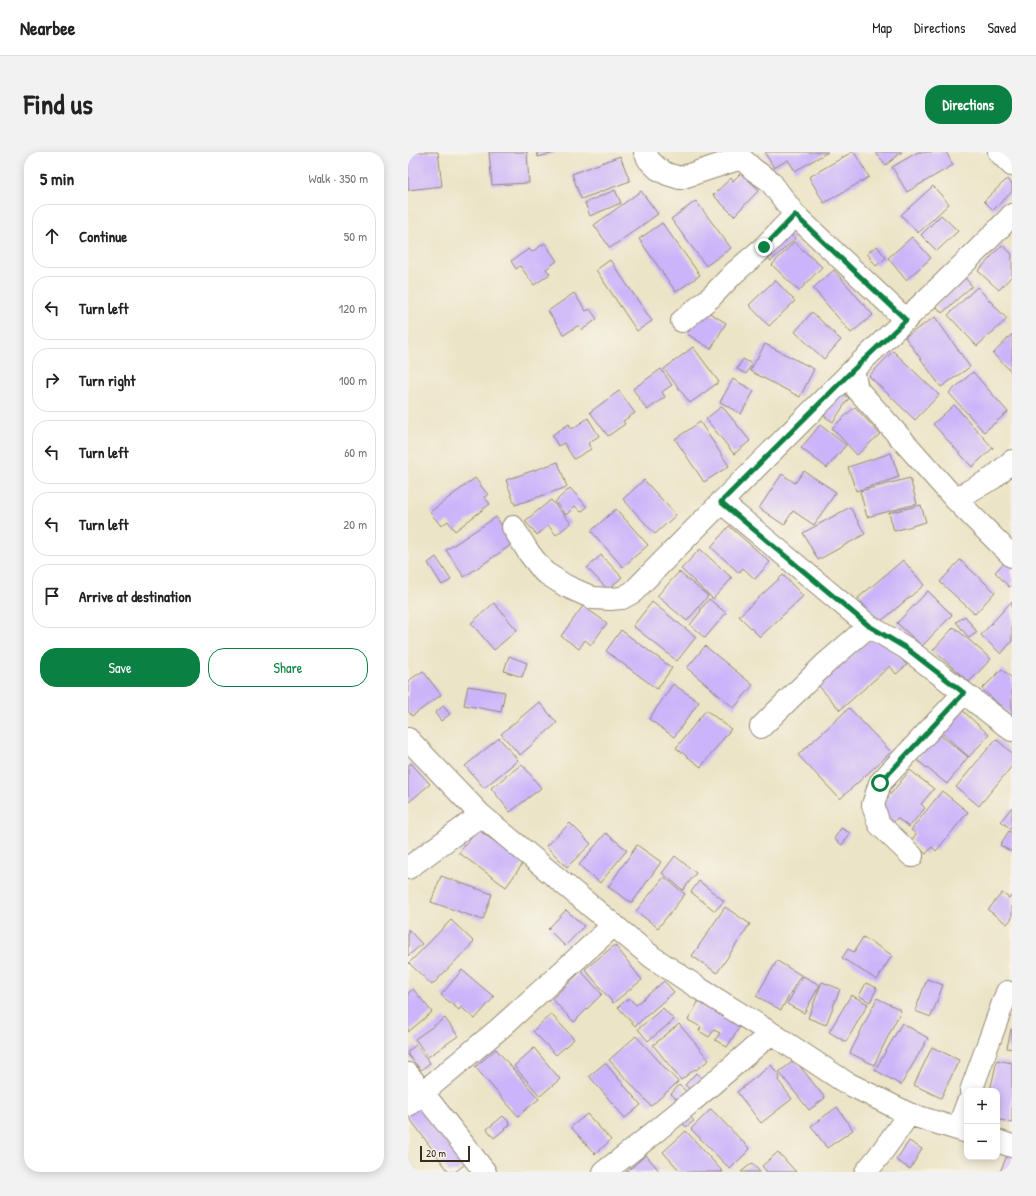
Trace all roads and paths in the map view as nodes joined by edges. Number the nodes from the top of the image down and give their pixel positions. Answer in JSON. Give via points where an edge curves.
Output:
{"nodes":[{"id":1,"x":646,"y":152,"type":"edge"},
{"id":2,"x":1000,"y":152,"type":"edge"},
{"id":3,"x":743,"y":155,"type":"edge"},
{"id":4,"x":1012,"y":165,"type":"edge"},
{"id":5,"x":795,"y":215,"type":"junction"},
{"id":6,"x":1012,"y":215,"type":"edge"},
{"id":7,"x":906,"y":320,"type":"junction"},
{"id":8,"x":682,"y":321,"type":"dead end"},
{"id":9,"x":849,"y":382,"type":"junction"},
{"id":10,"x":1012,"y":461,"type":"edge"},
{"id":11,"x":955,"y":499,"type":"junction"},
{"id":12,"x":721,"y":502,"type":"junction"},
{"id":13,"x":513,"y":527,"type":"dead end"},
{"id":14,"x":1012,"y":556,"type":"edge"},
{"id":15,"x":869,"y":626,"type":"junction"},
{"id":16,"x":964,"y":693,"type":"junction"},
{"id":17,"x":761,"y":727,"type":"dead end"},
{"id":18,"x":1012,"y":730,"type":"edge"},
{"id":19,"x":408,"y":739,"type":"edge"},
{"id":20,"x":481,"y":815,"type":"junction"},
{"id":21,"x":912,"y":856,"type":"dead end"},
{"id":22,"x":408,"y":868,"type":"edge"},
{"id":23,"x":614,"y":925,"type":"junction"},
{"id":24,"x":1007,"y":992,"type":"dead end"},
{"id":25,"x":771,"y":1033,"type":"junction"},
{"id":26,"x":408,"y":1074,"type":"edge"},
{"id":27,"x":973,"y":1088,"type":"edge"},
{"id":28,"x":415,"y":1098,"type":"edge"},
{"id":29,"x":909,"y":1114,"type":"junction"},
{"id":30,"x":964,"y":1120,"type":"edge"},
{"id":31,"x":962,"y":1131,"type":"edge"},
{"id":32,"x":1000,"y":1142,"type":"edge"},
{"id":33,"x":1012,"y":1146,"type":"edge"},
{"id":34,"x":485,"y":1172,"type":"edge"},
{"id":35,"x":604,"y":1172,"type":"edge"},
{"id":36,"x":866,"y":1172,"type":"edge"}],
"edges":[{"from":1,"to":3,"type":"street","via":[[649,160],[658,169],[680,178]]},
{"from":2,"to":4,"type":"street"},
{"from":3,"to":5,"type":"street","via":[[754,170],[770,181]]},
{"from":5,"to":7,"type":"street"},
{"from":5,"to":8,"type":"street","via":[[711,297]]},
{"from":6,"to":7,"type":"street"},
{"from":7,"to":9,"type":"street"},
{"from":9,"to":11,"type":"street"},
{"from":9,"to":12,"type":"street"},
{"from":10,"to":11,"type":"street","via":[[993,478]]},
{"from":11,"to":14,"type":"street"},
{"from":12,"to":13,"type":"street","via":[[633,592],[622,598],[610,600],[593,598],[566,586],[544,572]]},
{"from":12,"to":15,"type":"street"},
{"from":15,"to":16,"type":"street","via":[[906,648]]},
{"from":15,"to":17,"type":"street","via":[[825,664]]},
{"from":16,"to":18,"type":"street"},
{"from":16,"to":21,"type":"street","via":[[880,783],[873,805],[879,824]]},
{"from":19,"to":20,"type":"street"},
{"from":20,"to":22,"type":"street"},
{"from":20,"to":23,"type":"street"},
{"from":23,"to":25,"type":"street","via":[[652,957]]},
{"from":23,"to":28,"type":"street","via":[[499,1029]]},
{"from":24,"to":27,"type":"street"},
{"from":25,"to":29,"type":"street","via":[[845,1082]]},
{"from":25,"to":35,"type":"street","via":[[634,1150]]},
{"from":26,"to":28,"type":"street"},
{"from":28,"to":34,"type":"street"},
{"from":29,"to":31,"type":"street"},
{"from":29,"to":36,"type":"street"},
{"from":30,"to":31,"type":"street"},
{"from":32,"to":33,"type":"street"}]}
